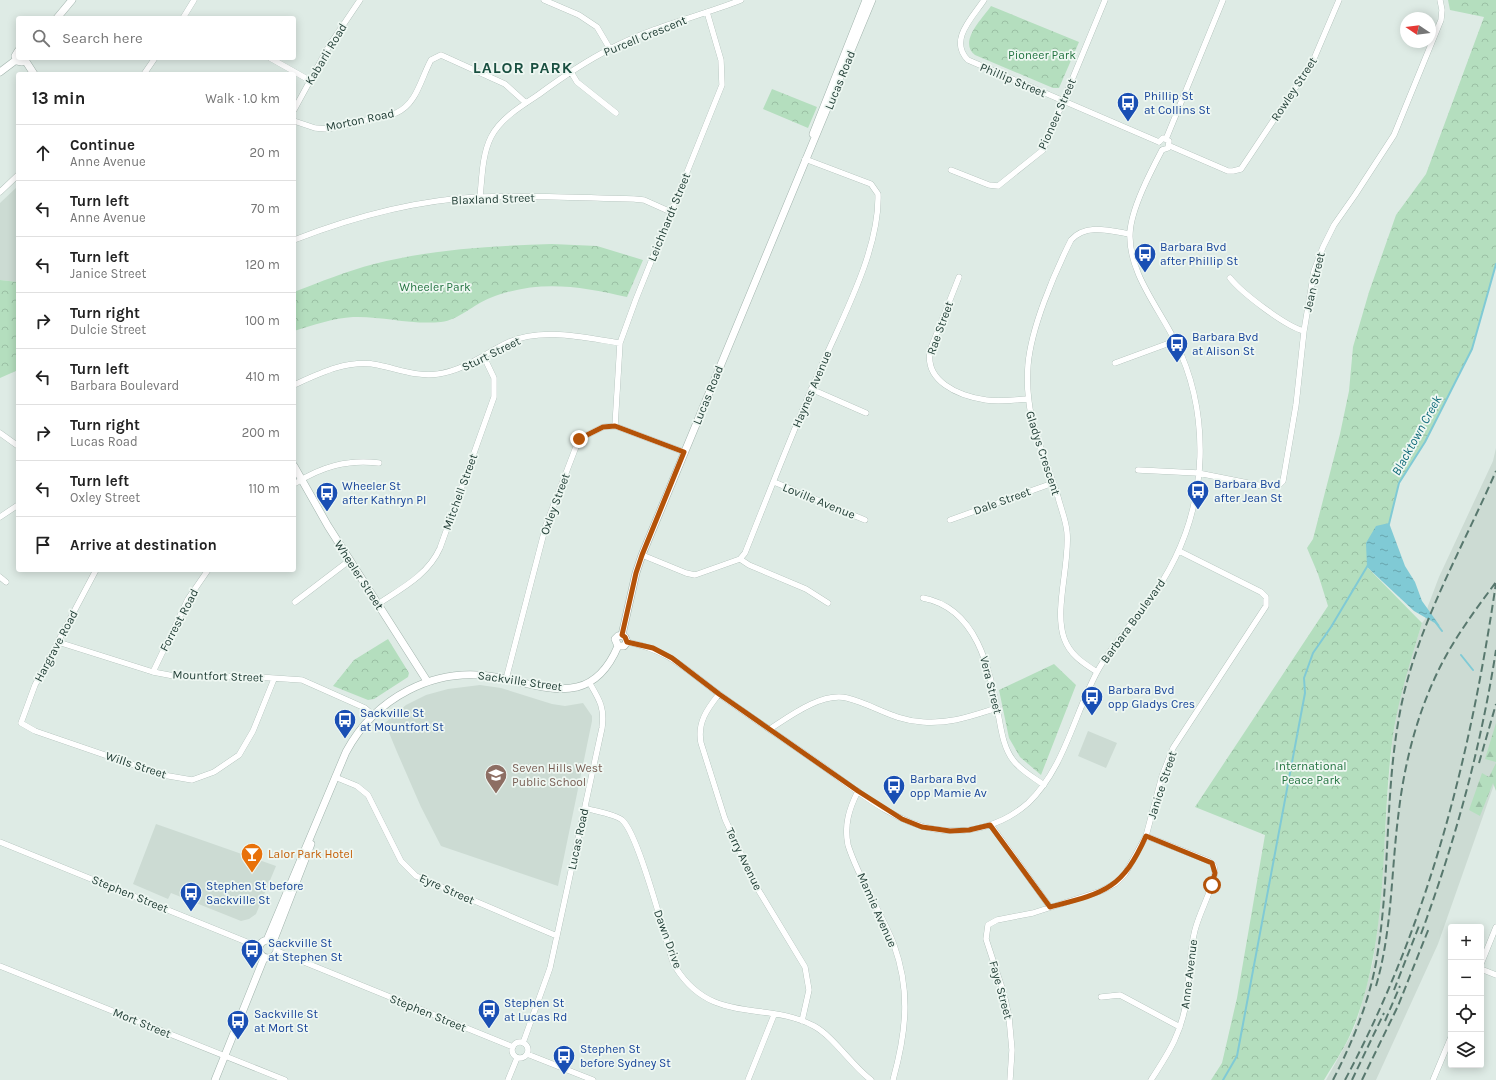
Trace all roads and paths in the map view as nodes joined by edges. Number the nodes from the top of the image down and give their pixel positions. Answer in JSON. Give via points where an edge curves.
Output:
{"nodes":[{"id":1,"x":72,"y":0,"type":"edge"},
{"id":2,"x":194,"y":0,"type":"edge"},
{"id":3,"x":360,"y":0,"type":"edge"},
{"id":4,"x":544,"y":0,"type":"edge"},
{"id":5,"x":741,"y":0,"type":"edge"},
{"id":6,"x":866,"y":0,"type":"edge"},
{"id":7,"x":872,"y":0,"type":"edge"},
{"id":8,"x":984,"y":0,"type":"edge"},
{"id":9,"x":1105,"y":0,"type":"edge"},
{"id":10,"x":1222,"y":0,"type":"edge"},
{"id":11,"x":1339,"y":0,"type":"edge"},
{"id":12,"x":1440,"y":0,"type":"edge"},
{"id":13,"x":707,"y":12,"type":"junction"},
{"id":14,"x":58,"y":16,"type":"edge"},
{"id":15,"x":184,"y":16,"type":"edge"},
{"id":16,"x":610,"y":49,"type":"junction"},
{"id":17,"x":16,"y":53,"type":"edge"},
{"id":18,"x":16,"y":60,"type":"junction"},
{"id":19,"x":24,"y":60,"type":"edge"},
{"id":20,"x":27,"y":60,"type":"edge"},
{"id":21,"x":154,"y":60,"type":"edge"},
{"id":22,"x":274,"y":60,"type":"edge"},
{"id":23,"x":0,"y":72,"type":"edge"},
{"id":24,"x":33,"y":72,"type":"edge"},
{"id":25,"x":145,"y":72,"type":"edge"},
{"id":26,"x":295,"y":72,"type":"edge"},
{"id":27,"x":571,"y":72,"type":"junction"},
{"id":28,"x":296,"y":73,"type":"edge"},
{"id":29,"x":309,"y":80,"type":"junction"},
{"id":30,"x":1064,"y":102,"type":"junction"},
{"id":31,"x":526,"y":103,"type":"junction"},
{"id":32,"x":296,"y":106,"type":"edge"},
{"id":33,"x":616,"y":113,"type":"dead end"},
{"id":34,"x":296,"y":122,"type":"edge"},
{"id":35,"x":1166,"y":139,"type":"junction"},
{"id":36,"x":1159,"y":142,"type":"junction"},
{"id":37,"x":1170,"y":146,"type":"junction"},
{"id":38,"x":1162,"y":150,"type":"junction"},
{"id":39,"x":805,"y":159,"type":"junction"},
{"id":40,"x":951,"y":170,"type":"dead end"},
{"id":41,"x":16,"y":177,"type":"edge"},
{"id":42,"x":0,"y":192,"type":"edge"},
{"id":43,"x":480,"y":197,"type":"junction"},
{"id":44,"x":671,"y":212,"type":"junction"},
{"id":45,"x":1130,"y":234,"type":"junction"},
{"id":46,"x":296,"y":239,"type":"edge"},
{"id":47,"x":959,"y":277,"type":"dead end"},
{"id":48,"x":1230,"y":278,"type":"dead end"},
{"id":49,"x":1304,"y":331,"type":"junction"},
{"id":50,"x":1175,"y":341,"type":"junction"},
{"id":51,"x":620,"y":343,"type":"junction"},
{"id":52,"x":484,"y":357,"type":"junction"},
{"id":53,"x":1115,"y":364,"type":"dead end"},
{"id":54,"x":296,"y":384,"type":"edge"},
{"id":55,"x":811,"y":389,"type":"junction"},
{"id":56,"x":1027,"y":400,"type":"junction"},
{"id":57,"x":866,"y":413,"type":"dead end"},
{"id":58,"x":615,"y":426,"type":"junction"},
{"id":59,"x":0,"y":433,"type":"edge"},
{"id":60,"x":16,"y":445,"type":"edge"},
{"id":61,"x":684,"y":452,"type":"junction"},
{"id":62,"x":379,"y":463,"type":"dead end"},
{"id":63,"x":1138,"y":470,"type":"dead end"},
{"id":64,"x":1198,"y":473,"type":"junction"},
{"id":65,"x":297,"y":482,"type":"edge"},
{"id":66,"x":774,"y":482,"type":"junction"},
{"id":67,"x":1053,"y":483,"type":"junction"},
{"id":68,"x":16,"y":506,"type":"edge"},
{"id":69,"x":0,"y":517,"type":"edge"},
{"id":70,"x":865,"y":520,"type":"dead end"},
{"id":71,"x":950,"y":520,"type":"dead end"},
{"id":72,"x":1179,"y":551,"type":"junction"},
{"id":73,"x":642,"y":555,"type":"junction"},
{"id":74,"x":740,"y":559,"type":"junction"},
{"id":75,"x":350,"y":560,"type":"junction"},
{"id":76,"x":95,"y":572,"type":"edge"},
{"id":77,"x":207,"y":572,"type":"edge"},
{"id":78,"x":0,"y":577,"type":"edge"},
{"id":79,"x":6,"y":582,"type":"dead end"},
{"id":80,"x":923,"y":598,"type":"dead end"},
{"id":81,"x":295,"y":602,"type":"dead end"},
{"id":82,"x":828,"y":603,"type":"dead end"},
{"id":83,"x":378,"y":604,"type":"junction"},
{"id":84,"x":622,"y":635,"type":"junction"},
{"id":85,"x":58,"y":642,"type":"junction"},
{"id":86,"x":627,"y":642,"type":"junction"},
{"id":87,"x":618,"y":646,"type":"junction"},
{"id":88,"x":153,"y":672,"type":"junction"},
{"id":89,"x":1097,"y":672,"type":"junction"},
{"id":90,"x":274,"y":679,"type":"junction"},
{"id":91,"x":506,"y":679,"type":"junction"},
{"id":92,"x":427,"y":682,"type":"junction"},
{"id":93,"x":589,"y":682,"type":"junction"},
{"id":94,"x":719,"y":694,"type":"junction"},
{"id":95,"x":997,"y":708,"type":"junction"},
{"id":96,"x":374,"y":714,"type":"junction"},
{"id":97,"x":21,"y":723,"type":"joint"},
{"id":98,"x":770,"y":729,"type":"junction"},
{"id":99,"x":335,"y":777,"type":"junction"},
{"id":100,"x":1044,"y":785,"type":"junction"},
{"id":101,"x":858,"y":791,"type":"junction"},
{"id":102,"x":585,"y":808,"type":"junction"},
{"id":103,"x":990,"y":825,"type":"junction"},
{"id":104,"x":1146,"y":836,"type":"junction"},
{"id":105,"x":0,"y":842,"type":"edge"},
{"id":106,"x":1050,"y":907,"type":"junction"},
{"id":107,"x":988,"y":925,"type":"joint"},
{"id":108,"x":1496,"y":927,"type":"edge"},
{"id":109,"x":557,"y":936,"type":"junction"},
{"id":110,"x":270,"y":941,"type":"junction"},
{"id":111,"x":259,"y":947,"type":"junction"},
{"id":112,"x":277,"y":951,"type":"junction"},
{"id":113,"x":264,"y":958,"type":"junction"},
{"id":114,"x":1483,"y":960,"type":"edge"},
{"id":115,"x":0,"y":966,"type":"edge"},
{"id":116,"x":1484,"y":970,"type":"edge"},
{"id":117,"x":1496,"y":975,"type":"edge"},
{"id":118,"x":1101,"y":997,"type":"dead end"},
{"id":119,"x":774,"y":1015,"type":"junction"},
{"id":120,"x":802,"y":1021,"type":"junction"},
{"id":121,"x":1180,"y":1028,"type":"junction"},
{"id":122,"x":523,"y":1043,"type":"junction"},
{"id":123,"x":1448,"y":1044,"type":"edge"},
{"id":124,"x":513,"y":1047,"type":"junction"},
{"id":125,"x":527,"y":1054,"type":"junction"},
{"id":126,"x":224,"y":1056,"type":"junction"},
{"id":127,"x":517,"y":1058,"type":"junction"},
{"id":128,"x":215,"y":1080,"type":"edge"},
{"id":129,"x":285,"y":1080,"type":"edge"},
{"id":130,"x":508,"y":1080,"type":"edge"},
{"id":131,"x":593,"y":1080,"type":"edge"},
{"id":132,"x":748,"y":1080,"type":"edge"},
{"id":133,"x":871,"y":1080,"type":"edge"},
{"id":134,"x":893,"y":1080,"type":"edge"},
{"id":135,"x":1010,"y":1080,"type":"edge"},
{"id":136,"x":1152,"y":1080,"type":"edge"},
{"id":137,"x":1433,"y":1080,"type":"edge"}],
"edges":[{"from":1,"to":14,"type":"street"},
{"from":2,"to":15,"type":"street"},
{"from":3,"to":29,"type":"street","name":"Kabarli Road","via":[[328,46]]},
{"from":4,"to":16,"type":"street","via":[[579,15],[597,27]]},
{"from":5,"to":13,"type":"street","name":"Purcell Crescent"},
{"from":6,"to":39,"type":"street","name":"Lucas Road","via":[[818,118]]},
{"from":7,"to":39,"type":"street","name":"Lucas Road","via":[[821,127]]},
{"from":8,"to":30,"type":"street","name":"Phillip Street","via":[[961,35],[961,50],[965,57]]},
{"from":9,"to":30,"type":"street","name":"Pioneer Street"},
{"from":10,"to":35,"type":"street"},
{"from":11,"to":37,"type":"street","name":"Rowley Street","via":[[1313,61],[1245,164],[1237,170],[1228,171]]},
{"from":12,"to":49,"type":"street","name":"Jean Street","via":[[1441,20],[1394,134],[1334,225],[1323,247],[1314,271]]},
{"from":13,"to":16,"type":"street","name":"Purcell Crescent"},
{"from":13,"to":44,"type":"street","name":"Leichhardt Street","via":[[721,60],[722,84]]},
{"from":16,"to":27,"type":"street","name":"Purcell Crescent"},
{"from":17,"to":18,"type":"street"},
{"from":18,"to":19,"type":"street"},
{"from":18,"to":23,"type":"street"},
{"from":20,"to":24,"type":"street"},
{"from":21,"to":25,"type":"street"},
{"from":22,"to":26,"type":"street"},
{"from":27,"to":31,"type":"street","name":"Purcell Crescent"},
{"from":27,"to":33,"type":"street","via":[[578,82]]},
{"from":28,"to":29,"type":"street"},
{"from":29,"to":32,"type":"street","name":"Kabarli Road"},
{"from":30,"to":36,"type":"street","name":"Phillip Street"},
{"from":30,"to":40,"type":"street","name":"Pioneer Street","via":[[1043,150],[1002,184],[994,187]]},
{"from":31,"to":34,"type":"street","name":"Morton Road","via":[[505,84],[446,56],[439,56],[430,62],[411,102],[396,113],[328,129]]},
{"from":31,"to":43,"type":"street","name":"Purcell Crescent","via":[[505,119],[491,137],[484,162]]},
{"from":35,"to":36,"type":"street","via":[[1163,138]]},
{"from":35,"to":37,"type":"street","via":[[1170,141]]},
{"from":36,"to":38,"type":"street","via":[[1158,146]]},
{"from":37,"to":38,"type":"street"},
{"from":38,"to":45,"type":"street","name":"Barbara Boulevard","via":[[1135,211]]},
{"from":39,"to":55,"type":"street","name":"Haynes Avenue","via":[[871,184],[878,194],[870,249]]},
{"from":39,"to":61,"type":"street","name":"Lucas Road"},
{"from":41,"to":42,"type":"street"},
{"from":43,"to":44,"type":"street","name":"Blaxland Street","via":[[634,199],[644,200]]},
{"from":43,"to":46,"type":"street","name":"Blaxland Street","via":[[394,209]]},
{"from":44,"to":51,"type":"street","name":"Leichhardt Street"},
{"from":45,"to":50,"type":"street","name":"Barbara Boulevard","via":[[1136,269]]},
{"from":45,"to":56,"type":"street","name":"Gladys Crescent","via":[[1092,230],[1080,232],[1071,240],[1031,342]]},
{"from":47,"to":56,"type":"street","name":"Rae Street","via":[[930,348],[931,371],[941,382],[974,397],[997,401]]},
{"from":48,"to":49,"type":"street","via":[[1239,289],[1293,327]]},
{"from":49,"to":64,"type":"street","name":"Jean Street","via":[[1296,405],[1285,475],[1281,484],[1268,487]]},
{"from":50,"to":53,"type":"street"},
{"from":50,"to":64,"type":"street","name":"Barbara Boulevard","via":[[1189,376],[1197,408],[1200,437]]},
{"from":51,"to":52,"type":"street","name":"Sturt Street","via":[[552,335],[531,336],[509,342]]},
{"from":51,"to":58,"type":"street","name":"Leichhardt Street"},
{"from":52,"to":54,"type":"street","name":"Sturt Street","via":[[458,370],[431,375],[373,364],[347,365]]},
{"from":52,"to":83,"type":"street","name":"Mitchell Street","via":[[494,378],[494,397],[440,548],[435,559],[422,574]]},
{"from":55,"to":57,"type":"street"},
{"from":55,"to":66,"type":"street","name":"Haynes Avenue"},
{"from":56,"to":67,"type":"street","name":"Gladys Crescent","via":[[1040,450]]},
{"from":58,"to":61,"type":"street"},
{"from":58,"to":91,"type":"street","name":"Oxley Street","via":[[603,427],[579,439],[546,525]]},
{"from":59,"to":60,"type":"street"},
{"from":61,"to":73,"type":"street","name":"Lucas Road"},
{"from":62,"to":65,"type":"street","via":[[359,461],[337,464],[325,467]]},
{"from":63,"to":64,"type":"street"},
{"from":64,"to":72,"type":"street","name":"Barbara Boulevard","via":[[1193,508]]},
{"from":65,"to":75,"type":"street","name":"Wheeler Street"},
{"from":66,"to":70,"type":"street","name":"Loville Avenue"},
{"from":66,"to":74,"type":"street","name":"Haynes Avenue"},
{"from":67,"to":71,"type":"street","name":"Dale Street"},
{"from":67,"to":89,"type":"street","name":"Gladys Crescent","via":[[1067,532],[1062,613],[1064,638],[1075,656]]},
{"from":68,"to":69,"type":"street"},
{"from":72,"to":89,"type":"street","name":"Barbara Boulevard","via":[[1160,585],[1108,652]]},
{"from":72,"to":104,"type":"street","name":"Janice Street","via":[[1261,592],[1266,596],[1266,606],[1173,748],[1162,776]]},
{"from":73,"to":74,"type":"street","via":[[695,575]]},
{"from":73,"to":84,"type":"street","name":"Lucas Road"},
{"from":74,"to":82,"type":"street","via":[[806,589]]},
{"from":75,"to":81,"type":"street"},
{"from":75,"to":83,"type":"street","name":"Wheeler Street"},
{"from":76,"to":85,"type":"street","name":"Hargrave Road"},
{"from":77,"to":88,"type":"street","name":"Forrest Road","via":[[188,599]]},
{"from":78,"to":79,"type":"street"},
{"from":80,"to":95,"type":"street","name":"Vera Street","via":[[943,604],[966,624],[976,639],[989,672]]},
{"from":83,"to":92,"type":"street","name":"Wheeler Street"},
{"from":84,"to":86,"type":"street"},
{"from":84,"to":87,"type":"street","via":[[615,639]]},
{"from":85,"to":88,"type":"street","name":"Mountfort Street"},
{"from":85,"to":97,"type":"street","name":"Hargrave Road","via":[[35,685]]},
{"from":86,"to":87,"type":"street","via":[[624,646]]},
{"from":86,"to":94,"type":"street","name":"Barbara Boulevard","via":[[644,645],[672,658]]},
{"from":87,"to":93,"type":"street","via":[[605,670]]},
{"from":88,"to":90,"type":"street","name":"Mountfort Street","via":[[174,676],[258,676]]},
{"from":89,"to":100,"type":"street","name":"Barbara Boulevard","via":[[1054,769]]},
{"from":90,"to":96,"type":"street","name":"Mountfort Street","via":[[302,680]]},
{"from":90,"to":97,"type":"street","name":"Wills Street","via":[[253,731],[239,755],[214,772],[192,780],[163,775],[35,731]]},
{"from":91,"to":92,"type":"street","name":"Sackville Street","via":[[466,675]]},
{"from":91,"to":93,"type":"street","name":"Sackville Street","via":[[551,688],[576,687]]},
{"from":92,"to":96,"type":"street","name":"Sackville Street","via":[[398,696]]},
{"from":93,"to":102,"type":"street","name":"Lucas Road","via":[[604,712]]},
{"from":94,"to":98,"type":"street","name":"Barbara Boulevard"},
{"from":94,"to":120,"type":"street","name":"Terry Avenue","via":[[702,719],[701,743],[725,819],[756,886],[805,967],[809,990]]},
{"from":95,"to":98,"type":"street","via":[[949,723],[922,722],[894,718],[846,698],[825,699],[799,709]]},
{"from":95,"to":100,"type":"street","name":"Vera Street","via":[[1004,741],[1012,759]]},
{"from":96,"to":99,"type":"street","name":"Sackville Street","via":[[355,736]]},
{"from":98,"to":101,"type":"street","name":"Barbara Boulevard"},
{"from":99,"to":109,"type":"street","name":"Eyre Street","via":[[357,786],[368,795],[401,861],[416,876]]},
{"from":99,"to":110,"type":"street","name":"Sackville Street"},
{"from":100,"to":103,"type":"street","name":"Barbara Boulevard","via":[[1019,810]]},
{"from":101,"to":103,"type":"street","name":"Barbara Boulevard","via":[[902,819],[922,827],[958,831]]},
{"from":101,"to":134,"type":"street","name":"Mamie Avenue","via":[[848,815],[848,845],[894,946],[906,1003],[902,1047]]},
{"from":102,"to":109,"type":"street","name":"Lucas Road"},
{"from":102,"to":119,"type":"street","name":"Dawn Drive","via":[[622,820],[630,831],[639,851],[675,966],[690,986],[705,998],[740,1011]]},
{"from":103,"to":106,"type":"street"},
{"from":104,"to":106,"type":"street","name":"Janice Street","via":[[1131,865],[1116,884],[1078,900]]},
{"from":104,"to":121,"type":"street","name":"Anne Avenue","via":[[1209,861],[1215,869],[1195,930],[1189,959],[1187,997]]},
{"from":105,"to":111,"type":"street","name":"Stephen Street"},
{"from":106,"to":107,"type":"street","name":"Janice Street","via":[[997,920]]},
{"from":107,"to":135,"type":"street","name":"Faye Street","via":[[986,939],[1009,1017],[1012,1050]]},
{"from":108,"to":114,"type":"street"},
{"from":109,"to":122,"type":"street","name":"Lucas Road","via":[[547,982]]},
{"from":110,"to":111,"type":"street"},
{"from":110,"to":112,"type":"street","via":[[276,946]]},
{"from":111,"to":113,"type":"street"},
{"from":112,"to":113,"type":"street","via":[[272,958]]},
{"from":112,"to":124,"type":"street","name":"Stephen Street"},
{"from":113,"to":126,"type":"street"},
{"from":115,"to":126,"type":"street","name":"Mort Street"},
{"from":116,"to":117,"type":"street"},
{"from":118,"to":121,"type":"street","via":[[1120,995]]},
{"from":119,"to":120,"type":"street","name":"Dawn Drive"},
{"from":119,"to":132,"type":"street"},
{"from":120,"to":133,"type":"street","name":"Dawn Drive","via":[[823,1033]]},
{"from":121,"to":136,"type":"street","name":"Anne Avenue","via":[[1173,1047]]},
{"from":122,"to":124,"type":"street","via":[[516,1043]]},
{"from":122,"to":125,"type":"street"},
{"from":123,"to":137,"type":"street"},
{"from":124,"to":127,"type":"street","via":[[512,1052]]},
{"from":125,"to":127,"type":"street"},
{"from":125,"to":131,"type":"street"},
{"from":126,"to":128,"type":"street"},
{"from":126,"to":129,"type":"street","name":"Mort Street"},
{"from":127,"to":130,"type":"street"}]}
